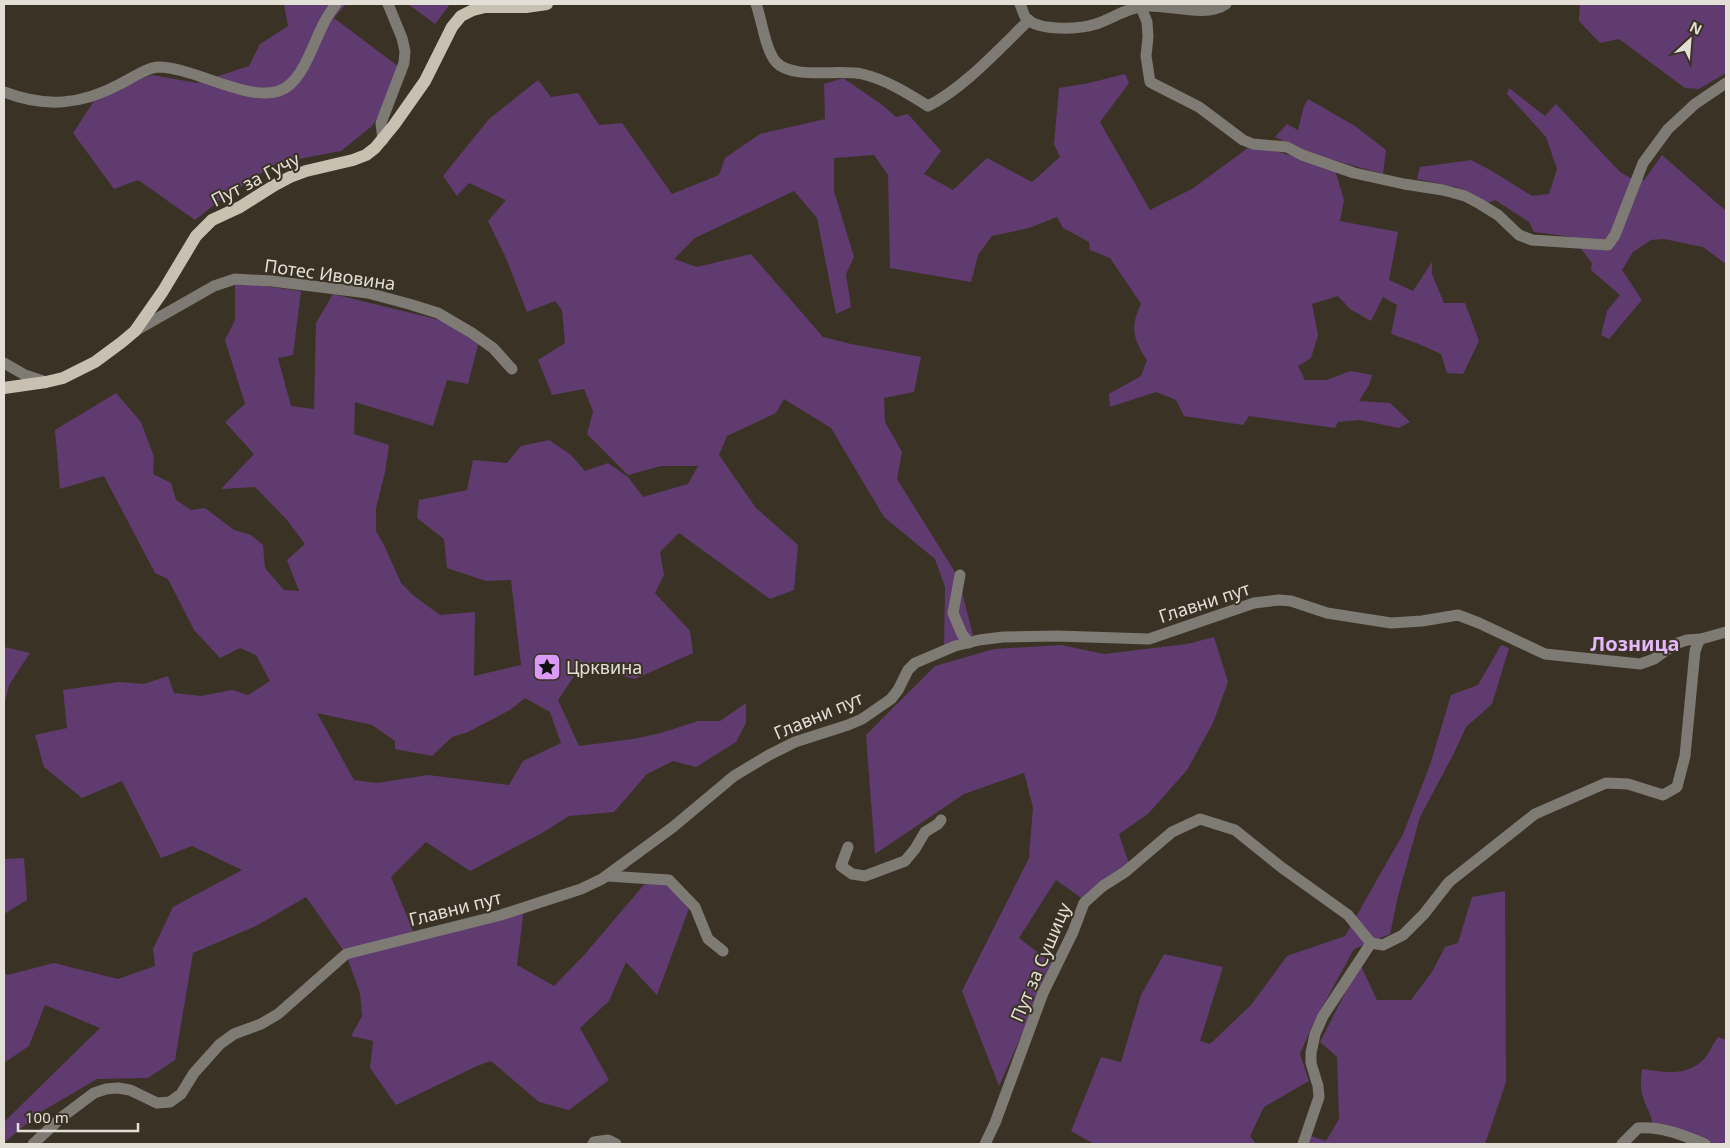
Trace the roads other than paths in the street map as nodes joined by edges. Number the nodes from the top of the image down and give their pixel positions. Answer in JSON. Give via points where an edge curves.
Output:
{"nodes":[{"id":1,"x":336,"y":4,"type":"edge"},
{"id":2,"x":388,"y":4,"type":"edge"},
{"id":3,"x":547,"y":4,"type":"edge"},
{"id":4,"x":756,"y":4,"type":"edge"},
{"id":5,"x":1020,"y":4,"type":"edge"},
{"id":6,"x":1226,"y":4,"type":"edge"},
{"id":7,"x":1142,"y":7,"type":"junction"},
{"id":8,"x":1029,"y":20,"type":"junction"},
{"id":9,"x":1726,"y":83,"type":"edge"},
{"id":10,"x":4,"y":92,"type":"edge"},
{"id":11,"x":383,"y":140,"type":"junction"},
{"id":12,"x":135,"y":331,"type":"junction"},
{"id":13,"x":4,"y":363,"type":"edge"},
{"id":14,"x":512,"y":369,"type":"dead end"},
{"id":15,"x":46,"y":382,"type":"junction"},
{"id":16,"x":4,"y":388,"type":"edge"},
{"id":17,"x":960,"y":575,"type":"dead end"},
{"id":18,"x":1726,"y":632,"type":"edge"},
{"id":19,"x":1701,"y":639,"type":"junction"},
{"id":20,"x":969,"y":642,"type":"junction"},
{"id":21,"x":941,"y":820,"type":"dead end"},
{"id":22,"x":848,"y":847,"type":"dead end"},
{"id":23,"x":607,"y":876,"type":"junction"},
{"id":24,"x":1371,"y":943,"type":"junction"},
{"id":25,"x":723,"y":951,"type":"dead end"},
{"id":26,"x":33,"y":1144,"type":"edge"},
{"id":27,"x":593,"y":1144,"type":"edge"},
{"id":28,"x":616,"y":1144,"type":"edge"},
{"id":29,"x":985,"y":1144,"type":"edge"},
{"id":30,"x":1303,"y":1144,"type":"edge"},
{"id":31,"x":1622,"y":1144,"type":"edge"},
{"id":32,"x":1705,"y":1144,"type":"edge"}],
"edges":[{"from":1,"to":10,"type":"street","via":[[301,73],[280,91],[262,93],[180,70],[155,67],[101,95],[82,100],[62,103],[34,101]]},
{"from":2,"to":11,"type":"street","via":[[405,51],[404,63],[381,124]]},
{"from":3,"to":11,"type":"main road","name":"Пут за Гучу","via":[[526,8],[485,7],[461,16],[452,27],[425,81]]},
{"from":4,"to":8,"type":"street","via":[[771,54],[784,68],[862,74],[928,106],[943,99]]},
{"from":5,"to":8,"type":"street"},
{"from":6,"to":7,"type":"street","via":[[1219,9],[1204,10]]},
{"from":7,"to":8,"type":"street","via":[[1080,27],[1047,27]]},
{"from":7,"to":9,"type":"street","via":[[1147,22],[1146,56],[1150,82],[1199,108],[1242,140],[1287,147],[1354,173],[1465,196],[1498,215],[1519,235],[1532,240],[1608,245],[1615,235],[1643,163],[1668,129],[1695,104]]},
{"from":11,"to":12,"type":"main road","name":"Пут за Гучу","via":[[366,155],[290,177],[212,220],[196,236]]},
{"from":12,"to":14,"type":"street","name":"Потес Ивовина","via":[[225,281],[272,281],[368,294],[438,313],[493,348]]},
{"from":12,"to":15,"type":"main road","name":"Пут за Гучу","via":[[80,370]]},
{"from":13,"to":15,"type":"street"},
{"from":15,"to":16,"type":"main road","name":"Пут за Гучу"},
{"from":17,"to":20,"type":"street","via":[[953,613]]},
{"from":18,"to":19,"type":"street","name":"Главни пут"},
{"from":19,"to":20,"type":"street","name":"Главни пут","via":[[1674,644],[1654,659],[1640,664],[1561,657],[1545,654],[1458,614],[1391,623],[1327,614],[1279,600],[1254,603],[1149,639],[1057,636],[1002,637]]},
{"from":19,"to":24,"type":"street","via":[[1695,651],[1685,756],[1677,787],[1663,795],[1628,784],[1606,783],[1535,814],[1449,882],[1403,934],[1383,945]]},
{"from":20,"to":23,"type":"street","name":"Главни пут","via":[[915,663],[891,699],[862,719],[795,742],[734,776]]},
{"from":21,"to":22,"type":"street","via":[[925,832],[906,860],[865,876],[852,874],[841,866]]},
{"from":23,"to":25,"type":"street","via":[[669,880],[695,907],[708,939]]},
{"from":23,"to":26,"type":"street","name":"Главни пут","via":[[581,889],[502,915],[346,954],[278,1014],[220,1044],[174,1100],[162,1103],[124,1089],[100,1090],[78,1104]]},
{"from":24,"to":29,"type":"street","name":"Пут за Сушицу","via":[[1348,915],[1235,830],[1200,819],[1172,832],[1084,903],[1043,993]]},
{"from":24,"to":30,"type":"street","via":[[1328,1008],[1315,1034],[1311,1063],[1319,1097]]},
{"from":27,"to":28,"type":"street","via":[[608,1140]]},
{"from":31,"to":32,"type":"street","via":[[1638,1128],[1652,1127]]}]}
